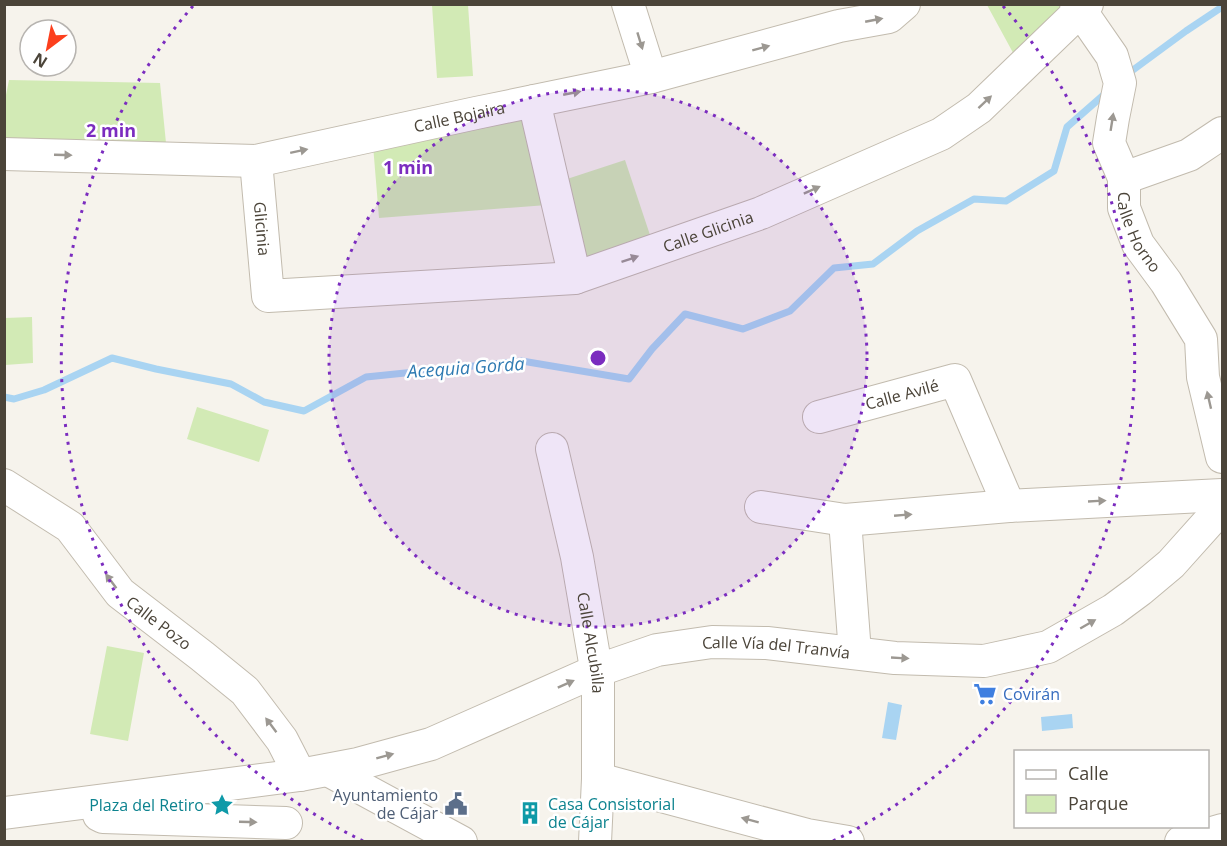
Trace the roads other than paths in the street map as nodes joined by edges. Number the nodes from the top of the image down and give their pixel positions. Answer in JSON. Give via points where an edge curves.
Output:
{"nodes":[{"id":1,"x":628,"y":4,"type":"edge"},
{"id":2,"x":904,"y":4,"type":"edge"},
{"id":3,"x":1081,"y":7,"type":"edge"},
{"id":4,"x":836,"y":15,"type":"edge"},
{"id":5,"x":651,"y":77,"type":"junction"},
{"id":6,"x":534,"y":101,"type":"junction"},
{"id":7,"x":1222,"y":133,"type":"edge"},
{"id":8,"x":4,"y":154,"type":"edge"},
{"id":9,"x":256,"y":161,"type":"junction"},
{"id":10,"x":1124,"y":178,"type":"junction"},
{"id":11,"x":575,"y":278,"type":"junction"},
{"id":12,"x":268,"y":296,"type":"joint"},
{"id":13,"x":819,"y":417,"type":"dead end"},
{"id":14,"x":552,"y":448,"type":"dead end"},
{"id":15,"x":1222,"y":457,"type":"edge"},
{"id":16,"x":4,"y":485,"type":"edge"},
{"id":17,"x":1222,"y":495,"type":"edge"},
{"id":18,"x":1009,"y":506,"type":"junction"},
{"id":19,"x":761,"y":507,"type":"dead end"},
{"id":20,"x":1222,"y":507,"type":"edge"},
{"id":21,"x":844,"y":520,"type":"junction"},
{"id":22,"x":855,"y":654,"type":"junction"},
{"id":23,"x":596,"y":671,"type":"junction"},
{"id":24,"x":314,"y":772,"type":"junction"},
{"id":25,"x":598,"y":779,"type":"junction"},
{"id":26,"x":65,"y":806,"type":"junction"},
{"id":27,"x":4,"y":813,"type":"edge"},
{"id":28,"x":1222,"y":830,"type":"edge"},
{"id":29,"x":287,"y":832,"type":"edge"},
{"id":30,"x":461,"y":842,"type":"edge"},
{"id":31,"x":595,"y":842,"type":"edge"},
{"id":32,"x":848,"y":842,"type":"edge"},
{"id":33,"x":1181,"y":842,"type":"edge"}],
"edges":[{"from":1,"to":5,"type":"street","one_way":true},
{"from":4,"to":2,"type":"street","name":"Calle Bojaira","one_way":true,"via":[[889,17]]},
{"from":10,"to":3,"type":"street","name":"Calle Horno","one_way":true,"via":[[1109,143],[1120,83],[1112,56]]},
{"from":11,"to":3,"type":"street","name":"Calle Glicinia","one_way":true,"via":[[761,213],[941,134],[979,108]]},
{"from":5,"to":4,"type":"street","name":"Calle Bojaira","one_way":true},
{"from":6,"to":5,"type":"street","name":"Calle Bojaira","one_way":true},
{"from":9,"to":6,"type":"street","name":"Calle Bojaira","one_way":true},
{"from":6,"to":11,"type":"street"},
{"from":7,"to":10,"type":"street","via":[[1189,155]]},
{"from":8,"to":9,"type":"street","name":"Calle Bojaira","one_way":true},
{"from":9,"to":12,"type":"street","name":"Glicinia"},
{"from":15,"to":10,"type":"street","name":"Calle Horno","one_way":true,"via":[[1203,377],[1201,339],[1138,244],[1124,208]]},
{"from":11,"to":12,"type":"street","name":"Calle Glicinia"},
{"from":13,"to":18,"type":"street","name":"Calle Avilé","via":[[955,380]]},
{"from":14,"to":23,"type":"street","name":"Calle Alcubilla","via":[[577,557]]},
{"from":24,"to":16,"type":"street","name":"Calle Pozo","one_way":true,"via":[[282,740],[245,691],[120,593],[70,526]]},
{"from":18,"to":17,"type":"street","one_way":true},
{"from":21,"to":18,"type":"street","one_way":true},
{"from":19,"to":21,"type":"street"},
{"from":22,"to":20,"type":"street","name":"Calle Vía del Tranvía","one_way":true,"via":[[984,661],[1048,647],[1140,590],[1171,564]]},
{"from":21,"to":22,"type":"street"},
{"from":22,"to":23,"type":"street","name":"Calle Vía del Tranvía","via":[[767,643],[712,642],[657,650]]},
{"from":24,"to":23,"type":"street","name":"Calle Vía del Tranvía","one_way":true,"via":[[431,744]]},
{"from":23,"to":25,"type":"street","name":"Calle Alcubilla"},
{"from":24,"to":26,"type":"street"},
{"from":24,"to":29,"type":"street"},
{"from":24,"to":30,"type":"street"},
{"from":25,"to":31,"type":"street","name":"Calle Alcubilla"},
{"from":32,"to":25,"type":"street","one_way":true,"via":[[807,835]]},
{"from":26,"to":27,"type":"street"},
{"from":26,"to":29,"type":"street","one_way":true,"via":[[103,817]]},
{"from":28,"to":33,"type":"street"}]}
